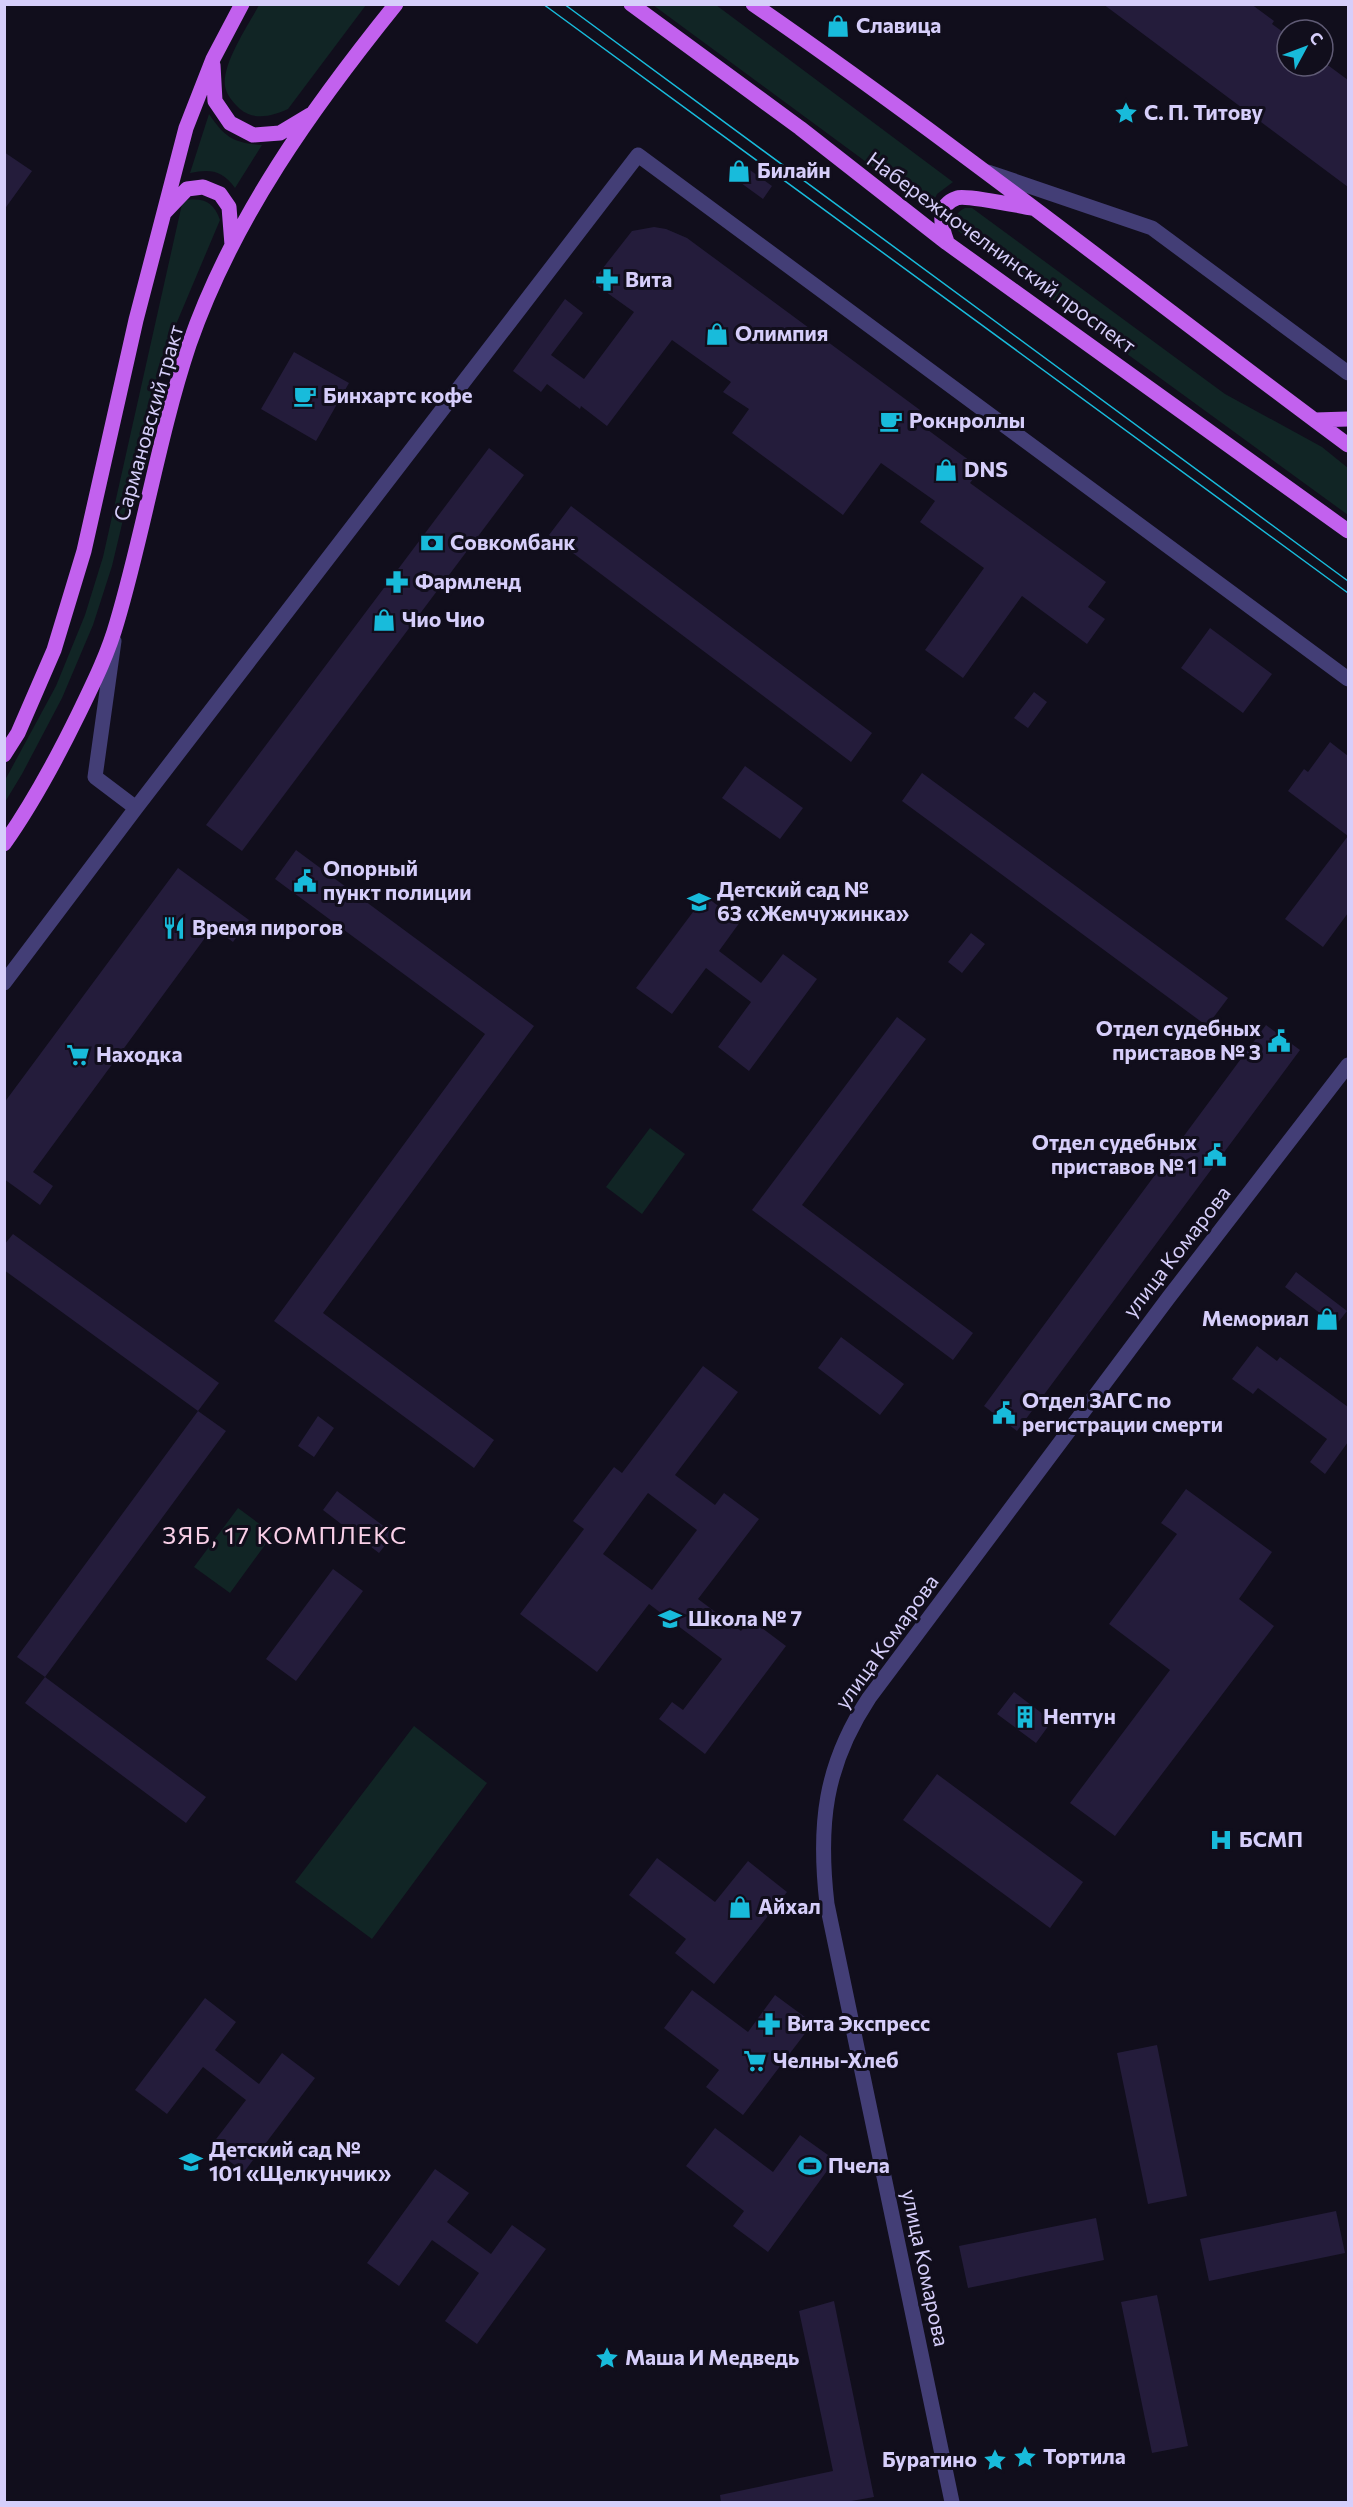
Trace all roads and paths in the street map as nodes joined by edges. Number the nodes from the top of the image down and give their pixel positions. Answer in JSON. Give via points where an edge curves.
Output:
{"nodes":[{"id":1,"x":242,"y":4,"type":"edge"},
{"id":2,"x":396,"y":4,"type":"edge"},
{"id":3,"x":631,"y":4,"type":"edge"},
{"id":4,"x":753,"y":4,"type":"edge"},
{"id":5,"x":213,"y":59,"type":"junction"},
{"id":6,"x":314,"y":113,"type":"junction"},
{"id":7,"x":986,"y":171,"type":"junction"},
{"id":8,"x":1035,"y":209,"type":"junction"},
{"id":9,"x":164,"y":214,"type":"junction"},
{"id":10,"x":947,"y":243,"type":"junction"},
{"id":11,"x":232,"y":245,"type":"junction"},
{"id":12,"x":1348,"y":373,"type":"edge"},
{"id":13,"x":1348,"y":419,"type":"edge"},
{"id":14,"x":1315,"y":420,"type":"junction"},
{"id":15,"x":1348,"y":445,"type":"edge"},
{"id":16,"x":1348,"y":531,"type":"edge"},
{"id":17,"x":117,"y":624,"type":"junction"},
{"id":18,"x":1348,"y":679,"type":"edge"},
{"id":19,"x":4,"y":755,"type":"edge"},
{"id":20,"x":136,"y":808,"type":"junction"},
{"id":21,"x":4,"y":844,"type":"edge"},
{"id":22,"x":4,"y":983,"type":"edge"},
{"id":23,"x":1348,"y":1065,"type":"edge"},
{"id":24,"x":952,"y":2502,"type":"edge"}],
"edges":[{"from":1,"to":5,"type":"main road","name":"Сармановский тракт"},
{"from":2,"to":6,"type":"main road","name":"Сармановский тракт"},
{"from":3,"to":10,"type":"main road","name":"Набережночелнинский проспект","via":[[800,128]]},
{"from":4,"to":7,"type":"main road"},
{"from":5,"to":6,"type":"main road","via":[[215,101],[230,123],[253,135],[280,133]]},
{"from":5,"to":9,"type":"main road","name":"Сармановский тракт","via":[[186,128]]},
{"from":6,"to":11,"type":"main road","name":"Сармановский тракт","via":[[270,176]]},
{"from":7,"to":8,"type":"main road"},
{"from":7,"to":12,"type":"street","via":[[1152,228]]},
{"from":8,"to":10,"type":"main road","via":[[959,197],[942,213],[940,225]]},
{"from":8,"to":14,"type":"main road"},
{"from":9,"to":11,"type":"main road","via":[[187,189],[202,186],[220,194],[230,207]]},
{"from":9,"to":19,"type":"main road","name":"Сармановский тракт","via":[[84,551],[54,650],[18,733]]},
{"from":10,"to":16,"type":"main road","name":"Набережночелнинский проспект"},
{"from":11,"to":17,"type":"main road","name":"Сармановский тракт","via":[[190,344]]},
{"from":13,"to":14,"type":"main road"},
{"from":14,"to":15,"type":"main road"},
{"from":17,"to":20,"type":"street","via":[[94,777]]},
{"from":17,"to":21,"type":"main road","name":"Сармановский тракт","via":[[59,754]]},
{"from":18,"to":20,"type":"street","via":[[638,155]]},
{"from":20,"to":22,"type":"street"},
{"from":23,"to":24,"type":"street","name":"улица Комарова","via":[[868,1698],[835,1765],[822,1831],[827,1904]]}]}
